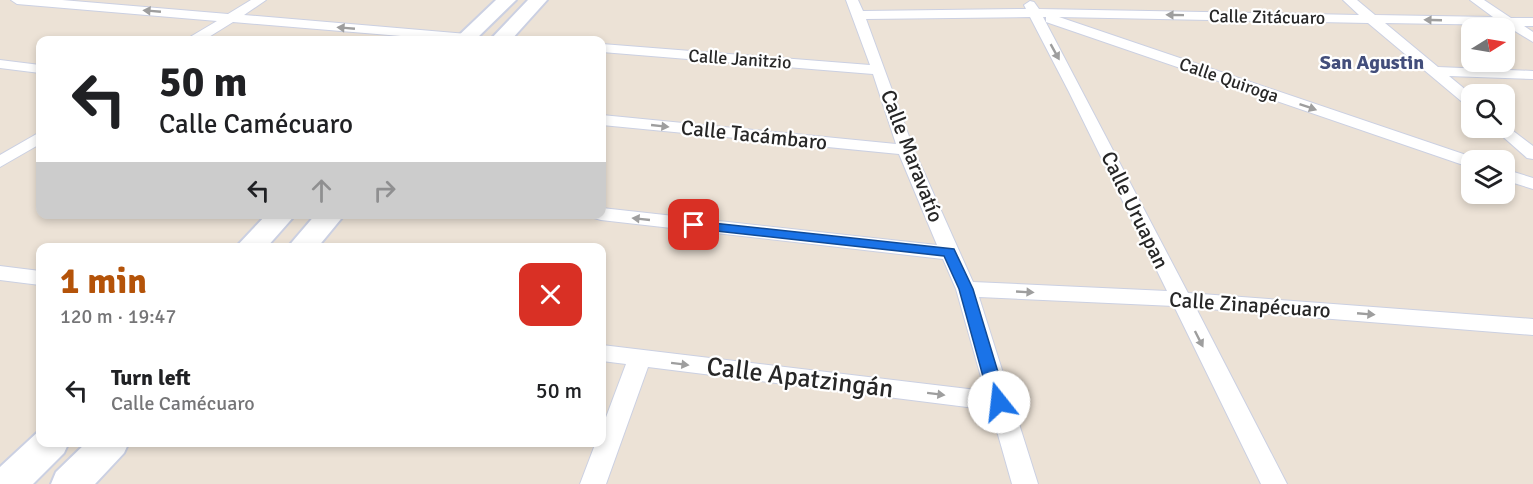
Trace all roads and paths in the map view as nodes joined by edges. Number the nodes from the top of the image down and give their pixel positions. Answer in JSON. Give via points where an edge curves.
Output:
{"nodes":[{"id":1,"x":17,"y":0,"type":"edge"},
{"id":2,"x":120,"y":0,"type":"edge"},
{"id":3,"x":260,"y":0,"type":"edge"},
{"id":4,"x":507,"y":0,"type":"edge"},
{"id":5,"x":538,"y":0,"type":"edge"},
{"id":6,"x":985,"y":0,"type":"edge"},
{"id":7,"x":1349,"y":0,"type":"edge"},
{"id":8,"x":1476,"y":0,"type":"edge"},
{"id":9,"x":855,"y":7,"type":"edge"},
{"id":10,"x":1031,"y":7,"type":"edge"},
{"id":11,"x":106,"y":8,"type":"junction"},
{"id":12,"x":231,"y":18,"type":"junction"},
{"id":13,"x":1372,"y":18,"type":"junction"},
{"id":14,"x":1504,"y":18,"type":"edge"},
{"id":15,"x":1461,"y":21,"type":"edge"},
{"id":16,"x":1515,"y":22,"type":"edge"},
{"id":17,"x":1533,"y":22,"type":"edge"},
{"id":18,"x":1515,"y":25,"type":"edge"},
{"id":19,"x":202,"y":36,"type":"edge"},
{"id":20,"x":432,"y":36,"type":"edge"},
{"id":21,"x":469,"y":36,"type":"edge"},
{"id":22,"x":504,"y":36,"type":"edge"},
{"id":23,"x":1533,"y":38,"type":"edge"},
{"id":24,"x":606,"y":48,"type":"edge"},
{"id":25,"x":0,"y":64,"type":"edge"},
{"id":26,"x":36,"y":68,"type":"edge"},
{"id":27,"x":879,"y":70,"type":"junction"},
{"id":28,"x":1432,"y":71,"type":"junction"},
{"id":29,"x":1533,"y":75,"type":"edge"},
{"id":30,"x":1461,"y":94,"type":"edge"},
{"id":31,"x":606,"y":120,"type":"edge"},
{"id":32,"x":1513,"y":138,"type":"edge"},
{"id":33,"x":36,"y":139,"type":"edge"},
{"id":34,"x":906,"y":150,"type":"junction"},
{"id":35,"x":7,"y":152,"type":"edge"},
{"id":36,"x":1533,"y":154,"type":"edge"},
{"id":37,"x":36,"y":156,"type":"edge"},
{"id":38,"x":1461,"y":159,"type":"edge"},
{"id":39,"x":0,"y":162,"type":"edge"},
{"id":40,"x":1515,"y":178,"type":"edge"},
{"id":41,"x":1533,"y":184,"type":"edge"},
{"id":42,"x":606,"y":215,"type":"edge"},
{"id":43,"x":278,"y":219,"type":"edge"},
{"id":44,"x":327,"y":219,"type":"edge"},
{"id":45,"x":254,"y":243,"type":"edge"},
{"id":46,"x":306,"y":243,"type":"edge"},
{"id":47,"x":949,"y":253,"type":"junction"},
{"id":48,"x":0,"y":273,"type":"edge"},
{"id":49,"x":36,"y":278,"type":"edge"},
{"id":50,"x":966,"y":289,"type":"junction"},
{"id":51,"x":1179,"y":299,"type":"junction"},
{"id":52,"x":1533,"y":327,"type":"edge"},
{"id":53,"x":606,"y":354,"type":"edge"},
{"id":54,"x":640,"y":359,"type":"junction"},
{"id":55,"x":999,"y":402,"type":"junction"},
{"id":56,"x":44,"y":447,"type":"edge"},
{"id":57,"x":106,"y":447,"type":"edge"},
{"id":58,"x":10,"y":473,"type":"edge"},
{"id":59,"x":70,"y":484,"type":"edge"},
{"id":60,"x":593,"y":484,"type":"edge"},
{"id":61,"x":1025,"y":484,"type":"edge"},
{"id":62,"x":1274,"y":484,"type":"edge"}],
"edges":[{"from":1,"to":11,"type":"street"},
{"from":2,"to":11,"type":"street"},
{"from":3,"to":12,"type":"street"},
{"from":4,"to":21,"type":"main road"},
{"from":5,"to":22,"type":"main road"},
{"from":6,"to":10,"type":"street","name":"Calle Quiroga"},
{"from":7,"to":13,"type":"street"},
{"from":8,"to":14,"type":"street"},
{"from":9,"to":10,"type":"street","name":"Calle Zitácuaro"},
{"from":9,"to":27,"type":"street","name":"Calle Maravatío"},
{"from":13,"to":10,"type":"street","name":"Calle Zitácuaro","one_way":true},
{"from":10,"to":38,"type":"street","name":"Calle Quiroga","one_way":true},
{"from":10,"to":51,"type":"street","name":"Calle Uruapan","one_way":true},
{"from":12,"to":11,"type":"street","one_way":true},
{"from":12,"to":19,"type":"street"},
{"from":20,"to":12,"type":"street","one_way":true},
{"from":15,"to":13,"type":"street","name":"Calle Zitácuaro","one_way":true},
{"from":13,"to":28,"type":"street"},
{"from":16,"to":17,"type":"street","name":"Calle Zitácuaro"},
{"from":18,"to":23,"type":"street"},
{"from":24,"to":27,"type":"street","name":"Calle Janitzio"},
{"from":25,"to":26,"type":"street"},
{"from":27,"to":34,"type":"street","name":"Calle Maravatío"},
{"from":28,"to":29,"type":"street"},
{"from":28,"to":30,"type":"street"},
{"from":31,"to":34,"type":"street","name":"Calle Tacámbaro","one_way":true},
{"from":32,"to":36,"type":"street"},
{"from":33,"to":35,"type":"street"},
{"from":34,"to":47,"type":"street","name":"Calle Maravatío"},
{"from":35,"to":37,"type":"street"},
{"from":35,"to":39,"type":"street"},
{"from":40,"to":41,"type":"street"},
{"from":47,"to":42,"type":"street","one_way":true},
{"from":43,"to":45,"type":"main road"},
{"from":44,"to":46,"type":"main road"},
{"from":47,"to":50,"type":"street","name":"Calle Maravatío"},
{"from":48,"to":49,"type":"street"},
{"from":50,"to":51,"type":"street","name":"Calle Zinapécuaro","one_way":true},
{"from":50,"to":55,"type":"street","name":"Calle Maravatío"},
{"from":51,"to":52,"type":"street","name":"Calle Zinapécuaro","one_way":true},
{"from":51,"to":62,"type":"street","name":"Calle Uruapan","one_way":true},
{"from":53,"to":54,"type":"street","name":"Calle Apatzingán"},
{"from":54,"to":55,"type":"street","name":"Calle Apatzingán","one_way":true},
{"from":54,"to":60,"type":"street"},
{"from":55,"to":61,"type":"street","name":"Calle Maravatío"},
{"from":56,"to":58,"type":"main road"},
{"from":57,"to":59,"type":"main road"}]}
